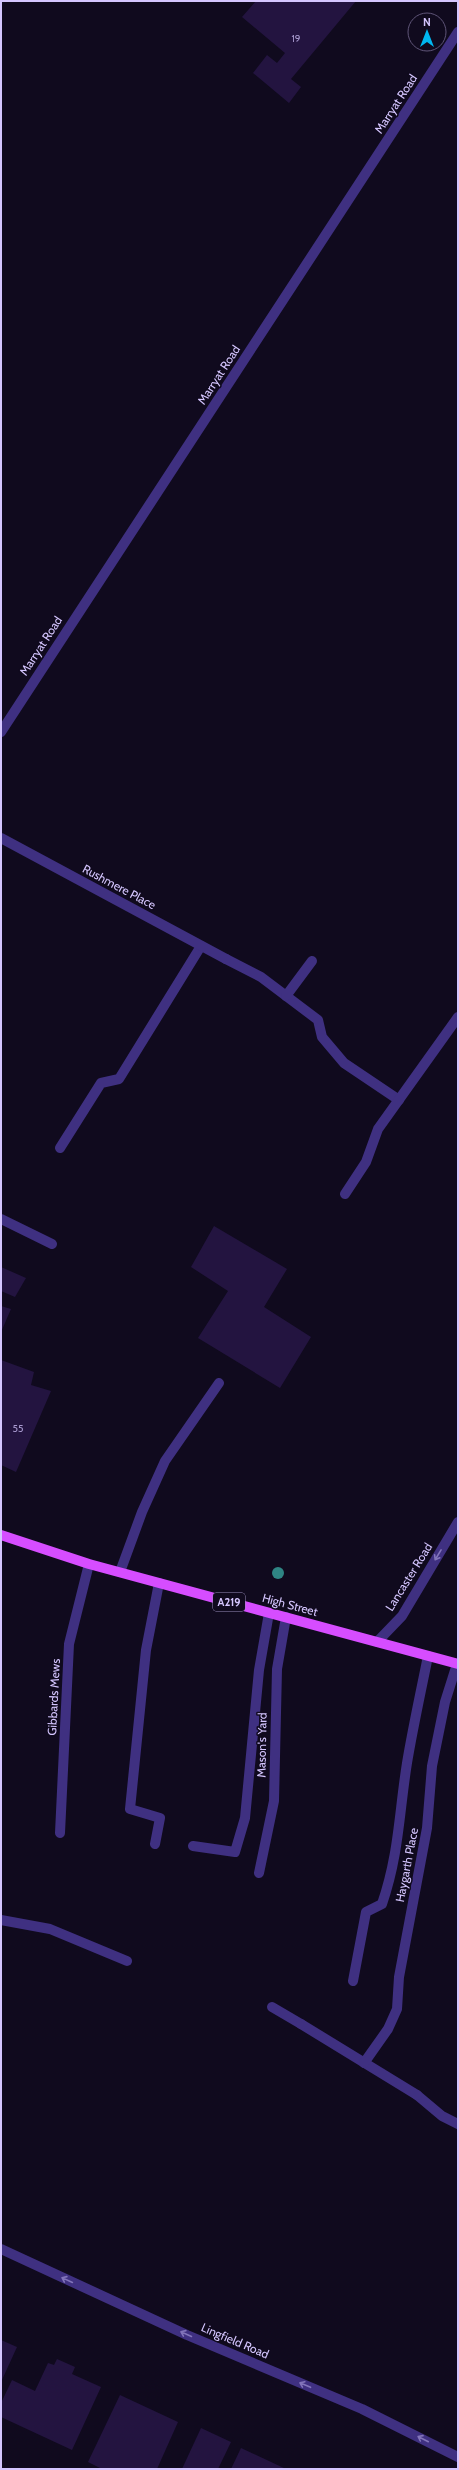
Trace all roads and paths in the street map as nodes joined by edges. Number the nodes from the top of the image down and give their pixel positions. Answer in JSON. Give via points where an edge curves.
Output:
{"nodes":[{"id":1,"x":458,"y":32,"type":"edge"},
{"id":2,"x":1,"y":732,"type":"edge"},
{"id":3,"x":1,"y":838,"type":"edge"},
{"id":4,"x":201,"y":946,"type":"junction"},
{"id":5,"x":312,"y":961,"type":"dead end"},
{"id":6,"x":286,"y":996,"type":"junction"},
{"id":7,"x":458,"y":1017,"type":"edge"},
{"id":8,"x":399,"y":1100,"type":"junction"},
{"id":9,"x":60,"y":1148,"type":"dead end"},
{"id":10,"x":345,"y":1194,"type":"dead end"},
{"id":11,"x":1,"y":1220,"type":"edge"},
{"id":12,"x":52,"y":1244,"type":"dead end"},
{"id":13,"x":219,"y":1383,"type":"dead end"},
{"id":14,"x":458,"y":1522,"type":"edge"},
{"id":15,"x":1,"y":1535,"type":"edge"},
{"id":16,"x":89,"y":1564,"type":"junction"},
{"id":17,"x":120,"y":1572,"type":"junction"},
{"id":18,"x":159,"y":1583,"type":"junction"},
{"id":19,"x":269,"y":1612,"type":"junction"},
{"id":20,"x":286,"y":1617,"type":"junction"},
{"id":21,"x":377,"y":1642,"type":"junction"},
{"id":22,"x":428,"y":1656,"type":"junction"},
{"id":23,"x":457,"y":1664,"type":"edge"},
{"id":24,"x":60,"y":1833,"type":"dead end"},
{"id":25,"x":156,"y":1844,"type":"dead end"},
{"id":26,"x":193,"y":1846,"type":"dead end"},
{"id":27,"x":258,"y":1873,"type":"dead end"},
{"id":28,"x":1,"y":1920,"type":"edge"},
{"id":29,"x":127,"y":1961,"type":"dead end"},
{"id":30,"x":353,"y":1981,"type":"dead end"},
{"id":31,"x":272,"y":2007,"type":"dead end"},
{"id":32,"x":364,"y":2063,"type":"junction"},
{"id":33,"x":458,"y":2124,"type":"edge"},
{"id":34,"x":1,"y":2249,"type":"edge"},
{"id":35,"x":458,"y":2457,"type":"edge"}],
"edges":[{"from":1,"to":2,"type":"street","name":"Marryat Road"},
{"from":3,"to":4,"type":"street","name":"Rushmere Place"},
{"from":4,"to":6,"type":"street","name":"Rushmere Place","via":[[261,978]]},
{"from":4,"to":9,"type":"street","via":[[119,1079],[100,1083]]},
{"from":5,"to":6,"type":"street"},
{"from":6,"to":8,"type":"street","name":"Rushmere Place","via":[[318,1020],[322,1037],[344,1064]]},
{"from":7,"to":8,"type":"street"},
{"from":8,"to":10,"type":"street","via":[[378,1129],[366,1162]]},
{"from":11,"to":12,"type":"street"},
{"from":13,"to":17,"type":"street","via":[[165,1461],[142,1512]]},
{"from":14,"to":21,"type":"street","name":"Lancaster Road","one_way":true,"via":[[402,1616]]},
{"from":15,"to":16,"type":"main road","name":"High Street","number":"A219"},
{"from":16,"to":17,"type":"main road","name":"High Street","number":"A219"},
{"from":16,"to":24,"type":"street","name":"Gibbards Mews","via":[[69,1644]]},
{"from":17,"to":18,"type":"main road","name":"High Street","number":"A219"},
{"from":18,"to":19,"type":"main road","name":"High Street","number":"A219"},
{"from":18,"to":25,"type":"street","via":[[146,1650],[130,1809],[160,1818]]},
{"from":19,"to":20,"type":"main road","name":"High Street","number":"A219"},
{"from":19,"to":26,"type":"street","via":[[259,1670],[245,1818],[235,1852]]},
{"from":20,"to":21,"type":"main road","name":"High Street","number":"A219"},
{"from":20,"to":27,"type":"street","name":"Mason's Yard","via":[[277,1668],[274,1801]]},
{"from":21,"to":22,"type":"main road","name":"High Street","number":"A219"},
{"from":22,"to":23,"type":"main road","name":"High Street","number":"A219"},
{"from":22,"to":30,"type":"street","via":[[407,1763],[399,1840],[392,1876],[382,1904],[366,1912]]},
{"from":23,"to":32,"type":"street","name":"Haygarth Place","via":[[445,1702],[432,1766],[428,1828],[399,1977],[397,2009],[388,2029]]},
{"from":28,"to":29,"type":"street","via":[[50,1929]]},
{"from":31,"to":32,"type":"street"},
{"from":32,"to":33,"type":"street","via":[[417,2095],[442,2116]]},
{"from":35,"to":34,"type":"street","name":"Lingfield Road","one_way":true,"via":[[362,2409],[187,2335]]}]}
